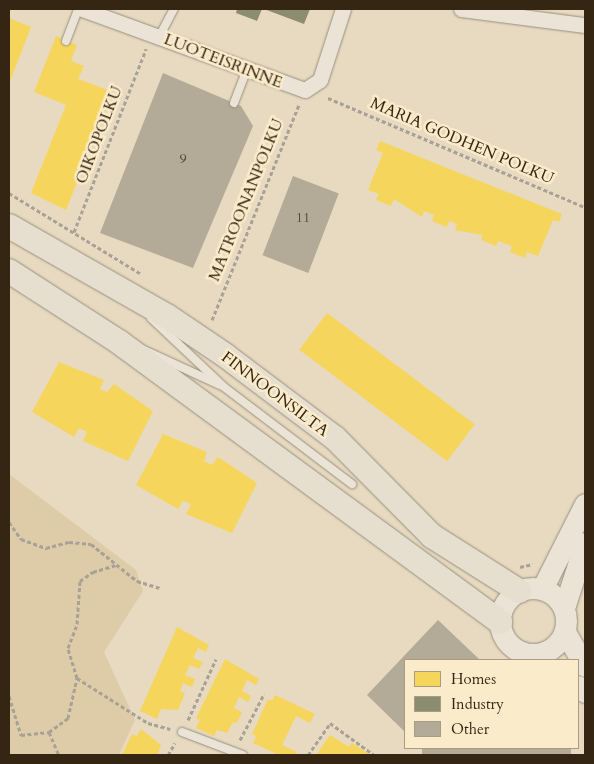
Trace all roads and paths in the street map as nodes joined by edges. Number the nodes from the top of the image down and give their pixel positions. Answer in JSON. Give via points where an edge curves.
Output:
{"nodes":[{"id":1,"x":78,"y":9,"type":"edge"},
{"id":2,"x":82,"y":9,"type":"edge"},
{"id":3,"x":174,"y":9,"type":"edge"},
{"id":4,"x":343,"y":9,"type":"edge"},
{"id":5,"x":461,"y":9,"type":"edge"},
{"id":6,"x":585,"y":25,"type":"edge"},
{"id":7,"x":66,"y":40,"type":"dead end"},
{"id":8,"x":153,"y":42,"type":"junction"},
{"id":9,"x":246,"y":71,"type":"junction"},
{"id":10,"x":305,"y":90,"type":"junction"},
{"id":11,"x":328,"y":98,"type":"dead end"},
{"id":12,"x":234,"y":103,"type":"dead end"},
{"id":13,"x":585,"y":207,"type":"edge"},
{"id":14,"x":9,"y":226,"type":"edge"},
{"id":15,"x":74,"y":232,"type":"dead end"},
{"id":16,"x":9,"y":271,"type":"edge"},
{"id":17,"x":132,"y":299,"type":"junction"},
{"id":18,"x":212,"y":320,"type":"dead end"},
{"id":19,"x":119,"y":342,"type":"junction"},
{"id":20,"x":224,"y":387,"type":"junction"},
{"id":21,"x":352,"y":484,"type":"dead end"},
{"id":22,"x":585,"y":504,"type":"edge"},
{"id":23,"x":9,"y":522,"type":"edge"},
{"id":24,"x":585,"y":544,"type":"edge"},
{"id":25,"x":536,"y":561,"type":"dead end"},
{"id":26,"x":116,"y":565,"type":"junction"},
{"id":27,"x":512,"y":568,"type":"dead end"},
{"id":28,"x":160,"y":588,"type":"dead end"},
{"id":29,"x":542,"y":589,"type":"junction"},
{"id":30,"x":519,"y":591,"type":"junction"},
{"id":31,"x":564,"y":608,"type":"junction"},
{"id":32,"x":500,"y":622,"type":"junction"},
{"id":33,"x":564,"y":632,"type":"junction"},
{"id":34,"x":534,"y":657,"type":"edge"},
{"id":35,"x":216,"y":659,"type":"dead end"},
{"id":36,"x":585,"y":666,"type":"edge"},
{"id":37,"x":77,"y":678,"type":"junction"},
{"id":38,"x":264,"y":694,"type":"dead end"},
{"id":39,"x":9,"y":696,"type":"edge"},
{"id":40,"x":49,"y":732,"type":"junction"},
{"id":41,"x":182,"y":732,"type":"junction"},
{"id":42,"x":234,"y":751,"type":"junction"},
{"id":43,"x":59,"y":755,"type":"edge"},
{"id":44,"x":243,"y":755,"type":"edge"},
{"id":45,"x":308,"y":755,"type":"edge"},
{"id":46,"x":374,"y":755,"type":"edge"}],
"edges":[{"from":1,"to":7,"type":"lane"},
{"from":2,"to":8,"type":"street","name":"LUOTEISRINNE"},
{"from":3,"to":8,"type":"lane"},
{"from":4,"to":10,"type":"street","via":[[320,80]]},
{"from":5,"to":6,"type":"street"},
{"from":8,"to":9,"type":"street","name":"LUOTEISRINNE"},
{"from":8,"to":15,"type":"path","name":"OIKOPOLKU"},
{"from":9,"to":10,"type":"street","name":"LUOTEISRINNE"},
{"from":9,"to":12,"type":"lane"},
{"from":10,"to":18,"type":"path","name":"MATROONANPOLKU"},
{"from":11,"to":13,"type":"path","name":"MARIA GODHEN POLKU"},
{"from":14,"to":17,"type":"main road","name":"FINNOONSILTA"},
{"from":16,"to":19,"type":"main road"},
{"from":17,"to":20,"type":"lane"},
{"from":17,"to":30,"type":"main road","name":"FINNOONSILTA","via":[[167,316],[327,432],[432,536]]},
{"from":19,"to":20,"type":"lane","via":[[152,352]]},
{"from":19,"to":32,"type":"main road"},
{"from":20,"to":21,"type":"lane"},
{"from":22,"to":29,"type":"main road"},
{"from":23,"to":26,"type":"path","via":[[21,539],[46,548],[69,542],[91,544]]},
{"from":24,"to":31,"type":"main road"},
{"from":25,"to":27,"type":"path"},
{"from":26,"to":28,"type":"path","via":[[136,581]]},
{"from":26,"to":37,"type":"path","via":[[93,572],[80,581],[77,624],[68,648]]},
{"from":29,"to":30,"type":"main road"},
{"from":29,"to":31,"type":"main road"},
{"from":30,"to":32,"type":"main road","via":[[502,610]]},
{"from":31,"to":33,"type":"main road"},
{"from":32,"to":34,"type":"main road","via":[[509,643]]},
{"from":33,"to":34,"type":"main road","via":[[551,649]]},
{"from":33,"to":36,"type":"main road"},
{"from":35,"to":41,"type":"path"},
{"from":37,"to":40,"type":"path","via":[[68,718]]},
{"from":37,"to":41,"type":"path","via":[[148,723]]},
{"from":38,"to":42,"type":"path"},
{"from":39,"to":40,"type":"path","via":[[20,735]]},
{"from":40,"to":43,"type":"path"},
{"from":41,"to":42,"type":"lane"},
{"from":42,"to":44,"type":"lane"},
{"from":45,"to":46,"type":"path","via":[[330,723]]}]}
